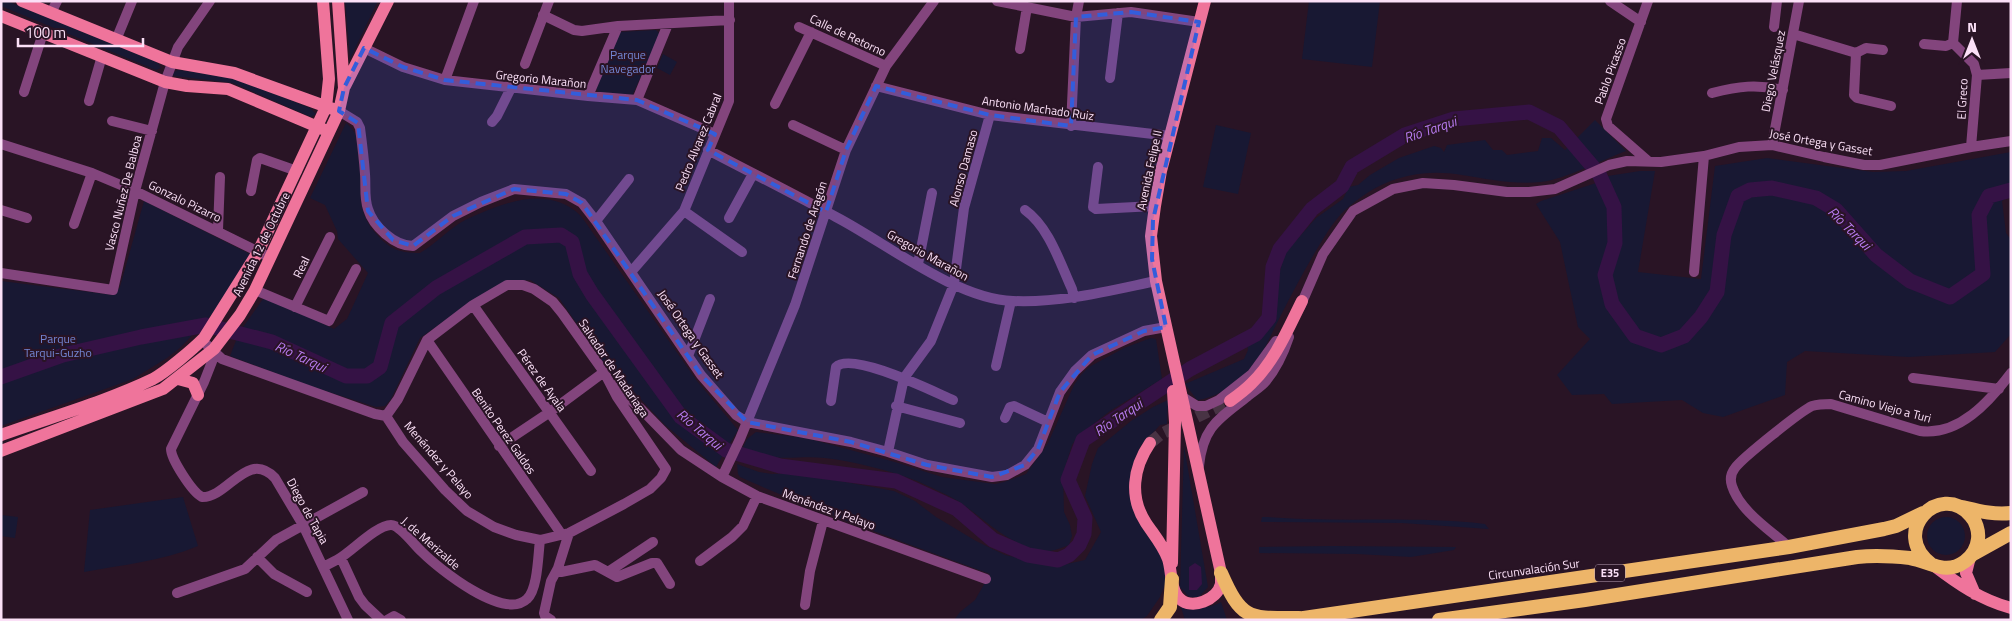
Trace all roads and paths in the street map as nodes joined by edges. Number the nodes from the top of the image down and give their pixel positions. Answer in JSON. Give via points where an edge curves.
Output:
{"nodes":[{"id":1,"x":22,"y":1,"type":"edge"},
{"id":2,"x":57,"y":1,"type":"edge"},
{"id":3,"x":132,"y":1,"type":"edge"},
{"id":4,"x":210,"y":1,"type":"edge"},
{"id":5,"x":323,"y":1,"type":"edge"},
{"id":6,"x":338,"y":1,"type":"edge"},
{"id":7,"x":388,"y":1,"type":"edge"},
{"id":8,"x":474,"y":1,"type":"edge"},
{"id":9,"x":549,"y":1,"type":"edge"},
{"id":10,"x":729,"y":1,"type":"edge"},
{"id":11,"x":934,"y":1,"type":"edge"},
{"id":12,"x":997,"y":1,"type":"edge"},
{"id":13,"x":1079,"y":1,"type":"edge"},
{"id":14,"x":1610,"y":1,"type":"edge"},
{"id":15,"x":1648,"y":1,"type":"edge"},
{"id":16,"x":1777,"y":1,"type":"edge"},
{"id":17,"x":1799,"y":1,"type":"edge"},
{"id":18,"x":1957,"y":1,"type":"edge"},
{"id":19,"x":1028,"y":8,"type":"junction"},
{"id":20,"x":1204,"y":10,"type":"edge"},
{"id":21,"x":51,"y":13,"type":"junction"},
{"id":22,"x":1118,"y":13,"type":"junction"},
{"id":23,"x":543,"y":15,"type":"junction"},
{"id":24,"x":1,"y":16,"type":"edge"},
{"id":25,"x":1076,"y":17,"type":"junction"},
{"id":26,"x":730,"y":20,"type":"junction"},
{"id":27,"x":1641,"y":22,"type":"junction"},
{"id":28,"x":668,"y":24,"type":"junction"},
{"id":29,"x":618,"y":26,"type":"junction"},
{"id":30,"x":799,"y":27,"type":"dead end"},
{"id":31,"x":1774,"y":27,"type":"dead end"},
{"id":32,"x":812,"y":32,"type":"junction"},
{"id":33,"x":43,"y":33,"type":"junction"},
{"id":34,"x":1792,"y":34,"type":"junction"},
{"id":35,"x":116,"y":40,"type":"junction"},
{"id":36,"x":1953,"y":43,"type":"junction"},
{"id":37,"x":1924,"y":44,"type":"dead end"},
{"id":38,"x":364,"y":48,"type":"junction"},
{"id":39,"x":1020,"y":49,"type":"dead end"},
{"id":40,"x":1883,"y":50,"type":"dead end"},
{"id":41,"x":1856,"y":53,"type":"junction"},
{"id":42,"x":102,"y":56,"type":"junction"},
{"id":43,"x":172,"y":62,"type":"junction"},
{"id":44,"x":525,"y":64,"type":"dead end"},
{"id":45,"x":886,"y":66,"type":"junction"},
{"id":46,"x":2011,"y":73,"type":"edge"},
{"id":47,"x":1977,"y":75,"type":"junction"},
{"id":48,"x":1110,"y":78,"type":"dead end"},
{"id":49,"x":445,"y":80,"type":"junction"},
{"id":50,"x":165,"y":82,"type":"junction"},
{"id":51,"x":876,"y":86,"type":"junction"},
{"id":52,"x":344,"y":88,"type":"junction"},
{"id":53,"x":510,"y":88,"type":"junction"},
{"id":54,"x":1783,"y":90,"type":"junction"},
{"id":55,"x":24,"y":92,"type":"dead end"},
{"id":56,"x":1712,"y":93,"type":"dead end"},
{"id":57,"x":588,"y":96,"type":"junction"},
{"id":58,"x":637,"y":100,"type":"junction"},
{"id":59,"x":89,"y":101,"type":"dead end"},
{"id":60,"x":775,"y":104,"type":"dead end"},
{"id":61,"x":1891,"y":106,"type":"dead end"},
{"id":62,"x":326,"y":107,"type":"junction"},
{"id":63,"x":339,"y":111,"type":"junction"},
{"id":64,"x":990,"y":115,"type":"junction"},
{"id":65,"x":112,"y":121,"type":"dead end"},
{"id":66,"x":492,"y":122,"type":"dead end"},
{"id":67,"x":793,"y":125,"type":"dead end"},
{"id":68,"x":1071,"y":126,"type":"junction"},
{"id":69,"x":324,"y":129,"type":"junction"},
{"id":70,"x":152,"y":131,"type":"junction"},
{"id":71,"x":715,"y":134,"type":"junction"},
{"id":72,"x":1170,"y":136,"type":"junction"},
{"id":73,"x":2011,"y":141,"type":"edge"},
{"id":74,"x":1,"y":144,"type":"edge"},
{"id":75,"x":1772,"y":145,"type":"junction"},
{"id":76,"x":1972,"y":147,"type":"junction"},
{"id":77,"x":708,"y":150,"type":"junction"},
{"id":78,"x":846,"y":150,"type":"junction"},
{"id":79,"x":1704,"y":156,"type":"junction"},
{"id":80,"x":1648,"y":162,"type":"junction"},
{"id":81,"x":1098,"y":167,"type":"dead end"},
{"id":82,"x":297,"y":170,"type":"junction"},
{"id":83,"x":92,"y":173,"type":"junction"},
{"id":84,"x":753,"y":174,"type":"junction"},
{"id":85,"x":220,"y":177,"type":"dead end"},
{"id":86,"x":629,"y":179,"type":"dead end"},
{"id":87,"x":135,"y":191,"type":"junction"},
{"id":88,"x":251,"y":191,"type":"dead end"},
{"id":89,"x":932,"y":193,"type":"dead end"},
{"id":90,"x":1155,"y":206,"type":"junction"},
{"id":91,"x":1,"y":210,"type":"edge"},
{"id":92,"x":1025,"y":210,"type":"dead end"},
{"id":93,"x":684,"y":211,"type":"junction"},
{"id":94,"x":827,"y":212,"type":"junction"},
{"id":95,"x":27,"y":218,"type":"dead end"},
{"id":96,"x":729,"y":218,"type":"dead end"},
{"id":97,"x":596,"y":222,"type":"junction"},
{"id":98,"x":74,"y":224,"type":"dead end"},
{"id":99,"x":218,"y":230,"type":"junction"},
{"id":100,"x":330,"y":237,"type":"dead end"},
{"id":101,"x":258,"y":252,"type":"junction"},
{"id":102,"x":742,"y":252,"type":"dead end"},
{"id":103,"x":270,"y":257,"type":"junction"},
{"id":104,"x":918,"y":264,"type":"junction"},
{"id":105,"x":356,"y":270,"type":"dead end"},
{"id":106,"x":631,"y":272,"type":"junction"},
{"id":107,"x":1694,"y":272,"type":"dead end"},
{"id":108,"x":1,"y":273,"type":"edge"},
{"id":109,"x":1156,"y":281,"type":"junction"},
{"id":110,"x":954,"y":284,"type":"junction"},
{"id":111,"x":255,"y":290,"type":"junction"},
{"id":112,"x":1074,"y":298,"type":"junction"},
{"id":113,"x":710,"y":299,"type":"dead end"},
{"id":114,"x":1012,"y":301,"type":"junction"},
{"id":115,"x":1302,"y":301,"type":"junction"},
{"id":116,"x":473,"y":305,"type":"junction"},
{"id":117,"x":295,"y":308,"type":"junction"},
{"id":118,"x":1166,"y":330,"type":"junction"},
{"id":119,"x":203,"y":339,"type":"junction"},
{"id":120,"x":427,"y":340,"type":"junction"},
{"id":121,"x":214,"y":351,"type":"junction"},
{"id":122,"x":688,"y":356,"type":"junction"},
{"id":123,"x":996,"y":366,"type":"dead end"},
{"id":124,"x":2011,"y":373,"type":"edge"},
{"id":125,"x":606,"y":376,"type":"junction"},
{"id":126,"x":904,"y":378,"type":"junction"},
{"id":127,"x":1913,"y":378,"type":"dead end"},
{"id":128,"x":178,"y":379,"type":"junction"},
{"id":129,"x":1999,"y":389,"type":"junction"},
{"id":130,"x":198,"y":395,"type":"junction"},
{"id":131,"x":1178,"y":395,"type":"junction"},
{"id":132,"x":953,"y":400,"type":"dead end"},
{"id":133,"x":831,"y":401,"type":"dead end"},
{"id":134,"x":1230,"y":402,"type":"tunnel mouth"},
{"id":135,"x":896,"y":406,"type":"junction"},
{"id":136,"x":550,"y":412,"type":"junction"},
{"id":137,"x":386,"y":416,"type":"junction"},
{"id":138,"x":1005,"y":418,"type":"dead end"},
{"id":139,"x":747,"y":422,"type":"junction"},
{"id":140,"x":1048,"y":422,"type":"junction"},
{"id":141,"x":960,"y":423,"type":"dead end"},
{"id":142,"x":1,"y":435,"type":"edge"},
{"id":143,"x":1150,"y":443,"type":"tunnel mouth"},
{"id":144,"x":499,"y":446,"type":"junction"},
{"id":145,"x":1,"y":451,"type":"edge"},
{"id":146,"x":888,"y":452,"type":"junction"},
{"id":147,"x":666,"y":469,"type":"joint"},
{"id":148,"x":591,"y":470,"type":"dead end"},
{"id":149,"x":724,"y":474,"type":"junction"},
{"id":150,"x":1198,"y":474,"type":"junction"},
{"id":151,"x":363,"y":492,"type":"dead end"},
{"id":152,"x":757,"y":496,"type":"junction"},
{"id":153,"x":1959,"y":507,"type":"junction"},
{"id":154,"x":1926,"y":511,"type":"junction"},
{"id":155,"x":2011,"y":513,"type":"edge"},
{"id":156,"x":823,"y":520,"type":"junction"},
{"id":157,"x":303,"y":526,"type":"junction"},
{"id":158,"x":2011,"y":533,"type":"edge"},
{"id":159,"x":566,"y":534,"type":"junction"},
{"id":160,"x":540,"y":540,"type":"junction"},
{"id":161,"x":653,"y":542,"type":"dead end"},
{"id":162,"x":1789,"y":547,"type":"junction"},
{"id":163,"x":1971,"y":556,"type":"junction"},
{"id":164,"x":257,"y":557,"type":"junction"},
{"id":165,"x":341,"y":558,"type":"junction"},
{"id":166,"x":700,"y":561,"type":"dead end"},
{"id":167,"x":1932,"y":564,"type":"junction"},
{"id":168,"x":323,"y":567,"type":"junction"},
{"id":169,"x":558,"y":568,"type":"junction"},
{"id":170,"x":608,"y":572,"type":"junction"},
{"id":171,"x":1221,"y":573,"type":"junction"},
{"id":172,"x":986,"y":579,"type":"dead end"},
{"id":173,"x":1172,"y":579,"type":"junction"},
{"id":174,"x":670,"y":584,"type":"dead end"},
{"id":175,"x":307,"y":592,"type":"dead end"},
{"id":176,"x":178,"y":593,"type":"dead end"},
{"id":177,"x":1975,"y":594,"type":"junction"},
{"id":178,"x":805,"y":605,"type":"dead end"},
{"id":179,"x":2011,"y":608,"type":"edge"},
{"id":180,"x":347,"y":619,"type":"edge"},
{"id":181,"x":1296,"y":619,"type":"edge"},
{"id":182,"x":381,"y":620,"type":"edge"},
{"id":183,"x":387,"y":620,"type":"edge"},
{"id":184,"x":401,"y":620,"type":"edge"},
{"id":185,"x":551,"y":620,"type":"edge"},
{"id":186,"x":1161,"y":620,"type":"edge"},
{"id":187,"x":1438,"y":620,"type":"edge"}],
"edges":[{"from":1,"to":21,"type":"main road","name":"José Ortega y Gasset"},
{"from":2,"to":21,"type":"street"},
{"from":3,"to":35,"type":"street"},
{"from":4,"to":43,"type":"street","name":"Vasco Nuñez De Balboa","via":[[178,47]]},
{"from":5,"to":62,"type":"main road","name":"Avenida 12 de Octubre","via":[[329,79]]},
{"from":6,"to":52,"type":"main road","name":"Avenida 12 de Octubre"},
{"from":7,"to":38,"type":"main road"},
{"from":8,"to":49,"type":"street"},
{"from":9,"to":23,"type":"street"},
{"from":10,"to":26,"type":"street","name":"Pedro Alvarez Cabral"},
{"from":11,"to":45,"type":"street","name":"Fernando de Aragón"},
{"from":12,"to":19,"type":"street"},
{"from":13,"to":25,"type":"street"},
{"from":14,"to":27,"type":"street"},
{"from":15,"to":27,"type":"street","name":"Pablo Picasso"},
{"from":16,"to":31,"type":"street"},
{"from":17,"to":34,"type":"street","name":"Diego Velásquez"},
{"from":18,"to":36,"type":"street"},
{"from":19,"to":25,"type":"street"},
{"from":19,"to":39,"type":"street"},
{"from":20,"to":22,"type":"street"},
{"from":20,"to":72,"type":"main road","name":"Avenida Felipe II"},
{"from":21,"to":35,"type":"main road","name":"José Ortega y Gasset"},
{"from":22,"to":25,"type":"street"},
{"from":22,"to":48,"type":"street"},
{"from":23,"to":29,"type":"street","via":[[574,30]]},
{"from":23,"to":44,"type":"street"},
{"from":24,"to":33,"type":"main road"},
{"from":25,"to":68,"type":"street"},
{"from":26,"to":28,"type":"street"},
{"from":26,"to":71,"type":"street","name":"Pedro Alvarez Cabral","via":[[730,95]]},
{"from":27,"to":80,"type":"street","name":"Pablo Picasso","via":[[1606,119],[1608,126]]},
{"from":28,"to":29,"type":"street"},
{"from":28,"to":58,"type":"street"},
{"from":29,"to":57,"type":"street"},
{"from":30,"to":32,"type":"street","name":"Calle de Retorno"},
{"from":32,"to":45,"type":"street","name":"Calle de Retorno"},
{"from":32,"to":60,"type":"street"},
{"from":33,"to":42,"type":"main road"},
{"from":33,"to":55,"type":"street"},
{"from":34,"to":41,"type":"street"},
{"from":34,"to":54,"type":"street","name":"Diego Velásquez"},
{"from":35,"to":43,"type":"main road","name":"José Ortega y Gasset"},
{"from":36,"to":37,"type":"street","via":[[1946,46]]},
{"from":36,"to":47,"type":"street","name":"El Greco","via":[[1974,64]]},
{"from":38,"to":49,"type":"street","name":"Gregorio Marañon","via":[[403,67]]},
{"from":38,"to":52,"type":"main road"},
{"from":40,"to":41,"type":"street","via":[[1866,48]]},
{"from":41,"to":61,"type":"street","via":[[1854,94],[1857,98]]},
{"from":42,"to":50,"type":"main road"},
{"from":42,"to":59,"type":"street"},
{"from":43,"to":50,"type":"street","name":"Vasco Nuñez De Balboa"},
{"from":43,"to":62,"type":"main road","name":"José Ortega y Gasset","via":[[234,73]]},
{"from":45,"to":51,"type":"street","name":"Fernando de Aragón"},
{"from":46,"to":47,"type":"street"},
{"from":47,"to":76,"type":"street","name":"El Greco"},
{"from":49,"to":53,"type":"street","name":"Gregorio Marañon"},
{"from":50,"to":69,"type":"main road","via":[[228,88]]},
{"from":50,"to":70,"type":"street","name":"Vasco Nuñez De Balboa"},
{"from":51,"to":64,"type":"street","name":"Antonio Machado Ruiz"},
{"from":51,"to":78,"type":"street","name":"Fernando de Aragón"},
{"from":52,"to":63,"type":"main road","name":"Avenida 12 de Octubre"},
{"from":53,"to":57,"type":"street","name":"Gregorio Marañon"},
{"from":53,"to":66,"type":"street"},
{"from":54,"to":56,"type":"street","via":[[1753,85]]},
{"from":54,"to":75,"type":"street","name":"Diego Velásquez"},
{"from":57,"to":58,"type":"street","name":"Gregorio Marañon"},
{"from":58,"to":71,"type":"street","name":"Gregorio Marañon"},
{"from":62,"to":63,"type":"main road","name":"José Ortega y Gasset"},
{"from":62,"to":69,"type":"main road","name":"Avenida 12 de Octubre"},
{"from":63,"to":69,"type":"main road","name":"Avenida 12 de Octubre"},
{"from":63,"to":97,"type":"street","name":"José Ortega y Gasset","via":[[360,128],[370,215],[389,237],[407,246],[413,246],[453,216],[514,189],[566,194],[582,203]]},
{"from":64,"to":68,"type":"street","name":"Antonio Machado Ruiz"},
{"from":64,"to":110,"type":"street","name":"Alonso Damaso","via":[[964,208]]},
{"from":65,"to":70,"type":"street"},
{"from":67,"to":78,"type":"street"},
{"from":68,"to":72,"type":"street","name":"Antonio Machado Ruiz"},
{"from":69,"to":82,"type":"main road","name":"Avenida 12 de Octubre"},
{"from":69,"to":103,"type":"main road","name":"Avenida 12 de Octubre"},
{"from":70,"to":87,"type":"street","name":"Vasco Nuñez De Balboa"},
{"from":71,"to":77,"type":"street","name":"Pedro Alvarez Cabral"},
{"from":72,"to":90,"type":"main road","name":"Avenida Felipe II"},
{"from":73,"to":76,"type":"street","name":"José Ortega y Gasset"},
{"from":74,"to":83,"type":"street","name":"Gonzalo Pizarro"},
{"from":75,"to":76,"type":"street","name":"José Ortega y Gasset","via":[[1864,165],[1880,165]]},
{"from":75,"to":79,"type":"street","name":"José Ortega y Gasset","via":[[1739,147]]},
{"from":77,"to":84,"type":"street","name":"Gregorio Marañon"},
{"from":77,"to":93,"type":"street","name":"Pedro Alvarez Cabral"},
{"from":78,"to":94,"type":"street","name":"Fernando de Aragón"},
{"from":79,"to":80,"type":"street","name":"José Ortega y Gasset"},
{"from":79,"to":107,"type":"street"},
{"from":80,"to":115,"type":"street","name":"José Ortega y Gasset","via":[[1627,161],[1608,165],[1554,189],[1529,192],[1423,183],[1393,189],[1353,211],[1323,254]]},
{"from":81,"to":90,"type":"street","via":[[1093,207]]},
{"from":82,"to":88,"type":"street","via":[[260,158]]},
{"from":82,"to":101,"type":"main road","name":"Avenida 12 de Octubre"},
{"from":83,"to":87,"type":"street","name":"Gonzalo Pizarro"},
{"from":83,"to":98,"type":"street"},
{"from":84,"to":94,"type":"street","name":"Gregorio Marañon"},
{"from":84,"to":96,"type":"street"},
{"from":85,"to":99,"type":"street"},
{"from":86,"to":97,"type":"street"},
{"from":87,"to":99,"type":"street","name":"Gonzalo Pizarro"},
{"from":87,"to":108,"type":"street","name":"Vasco Nuñez De Balboa","via":[[113,290]]},
{"from":89,"to":104,"type":"street"},
{"from":90,"to":109,"type":"main road","name":"Avenida Felipe II","via":[[1151,236]]},
{"from":91,"to":95,"type":"street"},
{"from":92,"to":112,"type":"street","via":[[1044,231]]},
{"from":93,"to":102,"type":"street"},
{"from":93,"to":106,"type":"street","name":"Pedro Alvarez Cabral"},
{"from":94,"to":104,"type":"street","name":"Gregorio Marañon"},
{"from":94,"to":139,"type":"street","name":"Fernando de Aragón","via":[[796,305]]},
{"from":97,"to":106,"type":"street","name":"José Ortega y Gasset"},
{"from":99,"to":101,"type":"street","name":"Gonzalo Pizarro"},
{"from":100,"to":117,"type":"street","name":"Real"},
{"from":101,"to":103,"type":"street","name":"Gonzalo Pizarro"},
{"from":101,"to":119,"type":"main road","name":"Avenida 12 de Octubre"},
{"from":103,"to":111,"type":"main road","name":"Avenida 12 de Octubre"},
{"from":104,"to":110,"type":"street","name":"Gregorio Marañon"},
{"from":105,"to":117,"type":"street","via":[[329,321]]},
{"from":106,"to":122,"type":"street","name":"José Ortega y Gasset"},
{"from":109,"to":112,"type":"street","name":"Gregorio Marañon"},
{"from":109,"to":118,"type":"main road","name":"Avenida Felipe II"},
{"from":110,"to":114,"type":"street","name":"Gregorio Marañon","via":[[975,294]]},
{"from":110,"to":126,"type":"street","name":"Alonso Damaso","via":[[931,342]]},
{"from":111,"to":117,"type":"street"},
{"from":111,"to":121,"type":"main road","name":"Avenida 12 de Octubre"},
{"from":112,"to":114,"type":"street","name":"Gregorio Marañon"},
{"from":113,"to":122,"type":"street"},
{"from":114,"to":123,"type":"street"},
{"from":115,"to":131,"type":"street","name":"José Ortega y Gasset","via":[[1252,374],[1219,400],[1197,406]]},
{"from":115,"to":134,"type":"main road","via":[[1265,369]]},
{"from":115,"to":150,"type":"street","name":"José Ortega y Gasset","via":[[1284,352],[1266,382],[1218,420],[1208,433],[1201,447]]},
{"from":116,"to":120,"type":"street","name":"Salvador de Madariaga"},
{"from":116,"to":125,"type":"street","name":"Salvador de Madariaga","via":[[506,285],[529,286],[553,302]]},
{"from":116,"to":136,"type":"street","name":"Pérez de Ayala"},
{"from":118,"to":131,"type":"main road","name":"Avenida Felipe II"},
{"from":118,"to":140,"type":"street","name":"José Ortega y Gasset","via":[[1144,331],[1092,355],[1060,392]]},
{"from":119,"to":121,"type":"street"},
{"from":119,"to":142,"type":"main road","name":"Avenida 12 de Octubre","via":[[154,378]]},
{"from":120,"to":137,"type":"street","name":"Salvador de Madariaga"},
{"from":120,"to":144,"type":"street","name":"Benito Perez Galdos"},
{"from":121,"to":128,"type":"main road","name":"Avenida 12 de Octubre"},
{"from":121,"to":130,"type":"street","name":"Diego de Tapia"},
{"from":121,"to":137,"type":"street","via":[[222,360]]},
{"from":122,"to":139,"type":"street","name":"José Ortega y Gasset","via":[[736,415]]},
{"from":124,"to":129,"type":"street","name":"Camino Viejo a Turi"},
{"from":125,"to":136,"type":"street"},
{"from":125,"to":147,"type":"street","name":"Salvador de Madariaga","via":[[617,398]]},
{"from":125,"to":149,"type":"street","name":"Menéndez y Pelayo","via":[[681,450]]},
{"from":126,"to":132,"type":"street"},
{"from":126,"to":133,"type":"street","via":[[856,363],[838,364]]},
{"from":126,"to":135,"type":"street","name":"Alonso Damaso"},
{"from":127,"to":129,"type":"street"},
{"from":128,"to":130,"type":"main road","via":[[193,383]]},
{"from":128,"to":145,"type":"main road","name":"Avenida 12 de Octubre","via":[[163,389]]},
{"from":129,"to":162,"type":"street","name":"Camino Viejo a Turi","via":[[1968,418],[1951,428],[1932,432],[1831,404],[1820,404],[1805,411],[1735,467],[1730,476],[1740,500]]},
{"from":130,"to":157,"type":"street","name":"Diego de Tapia","via":[[169,459],[195,492],[202,497],[210,496],[248,470],[263,469],[275,478]]},
{"from":131,"to":150,"type":"main road","name":"Avenida Felipe II"},
{"from":131,"to":173,"type":"main road","name":"Avenida Felipe II"},
{"from":135,"to":141,"type":"street"},
{"from":135,"to":146,"type":"street","name":"Alonso Damaso"},
{"from":136,"to":144,"type":"street"},
{"from":136,"to":148,"type":"street","name":"Pérez de Ayala"},
{"from":137,"to":160,"type":"street","name":"Menéndez y Pelayo","via":[[404,442],[463,508],[494,527]]},
{"from":138,"to":140,"type":"street","via":[[1010,407],[1014,406]]},
{"from":139,"to":146,"type":"street","name":"José Ortega y Gasset"},
{"from":139,"to":149,"type":"street","name":"Fernando de Aragón"},
{"from":140,"to":146,"type":"street","name":"José Ortega y Gasset","via":[[1038,449],[1025,465],[992,477],[927,466]]},
{"from":143,"to":173,"type":"main road","via":[[1138,466],[1136,501],[1163,548]]},
{"from":144,"to":159,"type":"street","name":"Benito Perez Galdos"},
{"from":147,"to":159,"type":"street","name":"Menéndez y Pelayo","via":[[650,489]]},
{"from":149,"to":152,"type":"street","name":"Menéndez y Pelayo"},
{"from":150,"to":171,"type":"main road","name":"Avenida Felipe II"},
{"from":151,"to":157,"type":"street"},
{"from":152,"to":156,"type":"street","name":"Menéndez y Pelayo"},
{"from":152,"to":166,"type":"street","via":[[743,526]]},
{"from":153,"to":154,"type":"highway","number":"E35","via":[[1942,504]]},
{"from":153,"to":155,"type":"highway","number":"E35"},
{"from":153,"to":163,"type":"highway","via":[[1972,517],[1978,531]]},
{"from":154,"to":162,"type":"highway","name":"Circunvalación Sur","number":"E35","via":[[1896,526]]},
{"from":154,"to":167,"type":"highway","via":[[1914,534],[1918,551]]},
{"from":156,"to":172,"type":"street","name":"Menéndez y Pelayo"},
{"from":156,"to":178,"type":"street"},
{"from":157,"to":164,"type":"street","via":[[276,540]]},
{"from":157,"to":168,"type":"street","name":"Diego de Tapia"},
{"from":158,"to":163,"type":"highway","number":"E35"},
{"from":159,"to":160,"type":"street","name":"Menéndez y Pelayo"},
{"from":159,"to":169,"type":"street"},
{"from":160,"to":165,"type":"street","name":"J. de Merizalde","via":[[534,588],[527,599],[515,605],[489,599],[452,578],[396,526],[382,527]]},
{"from":161,"to":170,"type":"street"},
{"from":162,"to":181,"type":"highway","name":"Circunvalación Sur","number":"E35"},
{"from":163,"to":167,"type":"highway","number":"E35","via":[[1958,566],[1949,568]]},
{"from":163,"to":177,"type":"main road","via":[[1966,573]]},
{"from":164,"to":175,"type":"street","via":[[274,574]]},
{"from":164,"to":176,"type":"street","via":[[245,569]]},
{"from":165,"to":168,"type":"street","name":"J. de Merizalde"},
{"from":165,"to":182,"type":"street","via":[[365,605]]},
{"from":167,"to":177,"type":"main road"},
{"from":167,"to":187,"type":"highway","number":"E35","via":[[1890,556],[1857,557]]},
{"from":168,"to":180,"type":"street","name":"Diego de Tapia"},
{"from":169,"to":170,"type":"street","via":[[561,572],[595,565]]},
{"from":169,"to":185,"type":"street","via":[[550,581],[544,613]]},
{"from":170,"to":174,"type":"street","via":[[617,577],[652,563],[658,564]]},
{"from":171,"to":173,"type":"main road","via":[[1221,584],[1216,594],[1198,603],[1181,600],[1175,594]]},
{"from":171,"to":181,"type":"highway","name":"Circunvalación Sur","via":[[1237,605],[1252,615],[1264,619]]},
{"from":173,"to":186,"type":"highway","via":[[1170,607]]},
{"from":177,"to":179,"type":"main road"},
{"from":183,"to":184,"type":"street","via":[[394,616]]}]}
